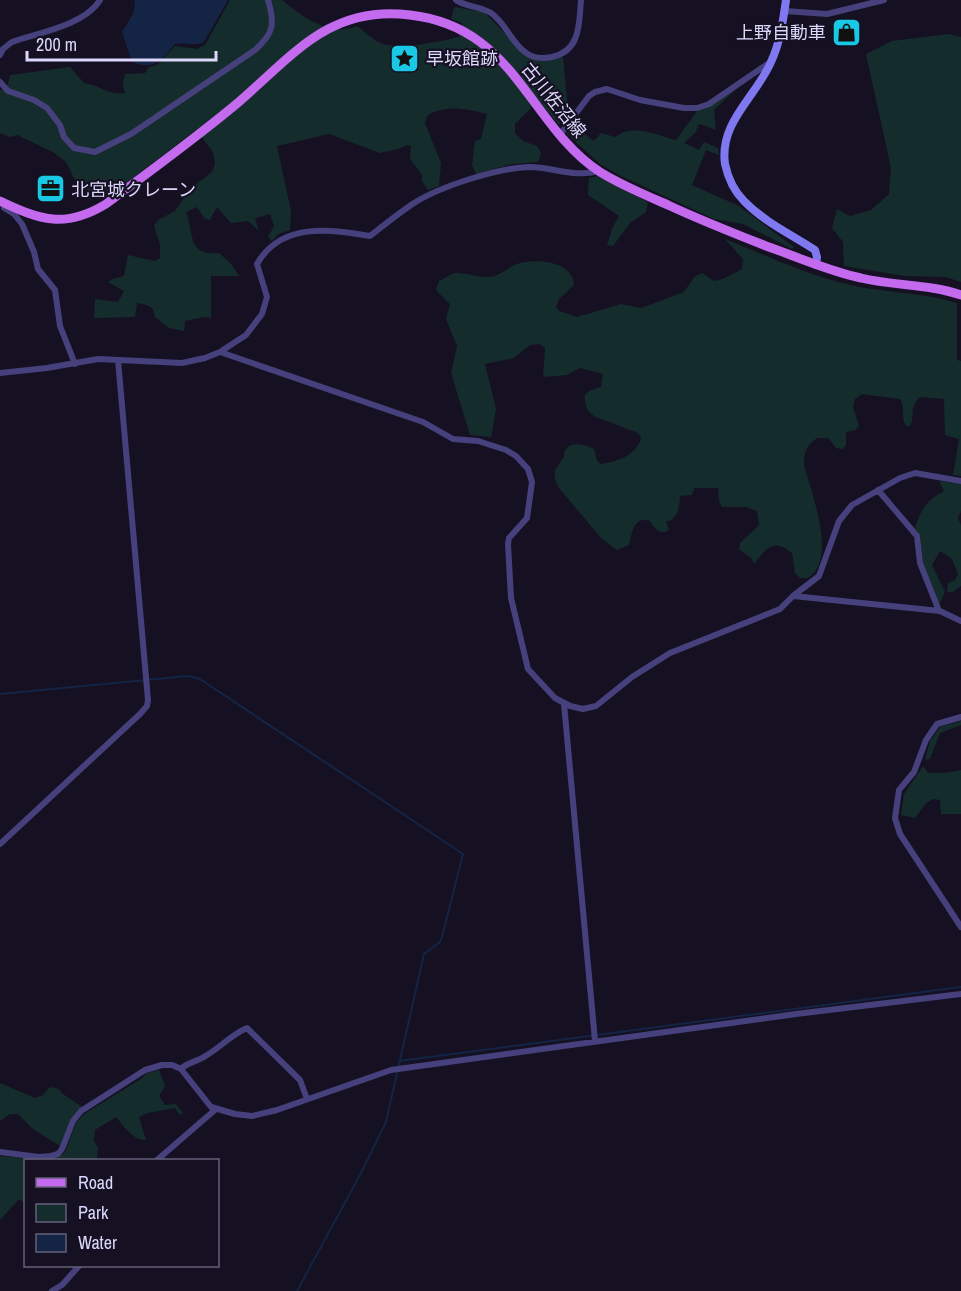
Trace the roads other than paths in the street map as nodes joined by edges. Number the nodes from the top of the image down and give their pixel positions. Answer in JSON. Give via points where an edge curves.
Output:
{"nodes":[{"id":1,"x":99,"y":0,"type":"edge"},
{"id":2,"x":268,"y":0,"type":"edge"},
{"id":3,"x":456,"y":0,"type":"edge"},
{"id":4,"x":581,"y":0,"type":"edge"},
{"id":5,"x":786,"y":0,"type":"edge"},
{"id":6,"x":884,"y":0,"type":"edge"},
{"id":7,"x":784,"y":11,"type":"junction"},
{"id":8,"x":0,"y":55,"type":"edge"},
{"id":9,"x":772,"y":60,"type":"junction"},
{"id":10,"x":0,"y":82,"type":"edge"},
{"id":11,"x":559,"y":136,"type":"junction"},
{"id":12,"x":598,"y":171,"type":"junction"},
{"id":13,"x":3,"y":205,"type":"edge"},
{"id":14,"x":816,"y":265,"type":"junction"},
{"id":15,"x":961,"y":295,"type":"edge"},
{"id":16,"x":220,"y":352,"type":"junction"},
{"id":17,"x":118,"y":360,"type":"junction"},
{"id":18,"x":75,"y":364,"type":"junction"},
{"id":19,"x":0,"y":373,"type":"edge"},
{"id":20,"x":961,"y":481,"type":"edge"},
{"id":21,"x":878,"y":490,"type":"junction"},
{"id":22,"x":793,"y":596,"type":"junction"},
{"id":23,"x":939,"y":611,"type":"junction"},
{"id":24,"x":961,"y":621,"type":"edge"},
{"id":25,"x":564,"y":704,"type":"junction"},
{"id":26,"x":961,"y":717,"type":"edge"},
{"id":27,"x":0,"y":844,"type":"edge"},
{"id":28,"x":961,"y":927,"type":"edge"},
{"id":29,"x":961,"y":994,"type":"edge"},
{"id":30,"x":595,"y":1037,"type":"junction"},
{"id":31,"x":180,"y":1069,"type":"junction"},
{"id":32,"x":307,"y":1099,"type":"junction"},
{"id":33,"x":216,"y":1109,"type":"junction"},
{"id":34,"x":0,"y":1152,"type":"edge"},
{"id":35,"x":159,"y":1159,"type":"edge"},
{"id":36,"x":78,"y":1267,"type":"edge"},
{"id":37,"x":52,"y":1291,"type":"edge"}],
"edges":[{"from":1,"to":8,"type":"street","via":[[77,21],[12,42]]},
{"from":2,"to":10,"type":"street","via":[[271,31],[255,50],[131,134],[95,152],[74,148],[47,108],[13,94]]},
{"from":3,"to":4,"type":"street","via":[[491,13],[525,52],[537,58],[558,55],[573,43],[580,23]]},
{"from":5,"to":7,"type":"street"},
{"from":6,"to":7,"type":"street","via":[[827,14]]},
{"from":7,"to":9,"type":"street"},
{"from":9,"to":11,"type":"street","via":[[710,105],[697,108],[640,100],[607,89],[595,92]]},
{"from":9,"to":14,"type":"street","via":[[729,128],[726,170],[734,189],[753,209],[815,250]]},
{"from":11,"to":12,"type":"main road","name":"古川佐沼線"},
{"from":11,"to":13,"type":"main road","name":"古川佐沼線","via":[[501,61],[468,34],[418,16],[368,15],[340,22],[312,37],[206,128],[96,211],[69,220],[52,220]]},
{"from":12,"to":14,"type":"main road","name":"古川佐沼線","via":[[709,224]]},
{"from":12,"to":16,"type":"street","via":[[573,174],[541,167],[509,169],[414,202],[370,236],[311,231],[289,235],[257,264],[267,297],[262,314],[246,335]]},
{"from":13,"to":18,"type":"street","via":[[22,224],[38,269],[55,290],[60,326]]},
{"from":14,"to":15,"type":"main road","name":"古川佐沼線","via":[[865,279]]},
{"from":16,"to":17,"type":"street","via":[[190,362]]},
{"from":16,"to":25,"type":"street","via":[[423,422],[453,440],[478,441],[506,450],[523,464],[532,482],[527,518],[509,538],[511,598],[528,669]]},
{"from":17,"to":18,"type":"street"},
{"from":17,"to":27,"type":"street","via":[[148,700],[140,714]]},
{"from":18,"to":19,"type":"street"},
{"from":20,"to":21,"type":"street","via":[[915,473]]},
{"from":21,"to":22,"type":"street","via":[[842,515],[819,576]]},
{"from":21,"to":23,"type":"street","via":[[917,536],[920,562]]},
{"from":22,"to":23,"type":"street"},
{"from":22,"to":25,"type":"street","via":[[776,612],[664,657],[596,706],[583,709]]},
{"from":23,"to":24,"type":"street"},
{"from":25,"to":30,"type":"street"},
{"from":26,"to":28,"type":"street","via":[[944,720],[932,731],[914,772],[899,790],[895,818],[900,834]]},
{"from":29,"to":30,"type":"street"},
{"from":30,"to":32,"type":"street","via":[[391,1070]]},
{"from":31,"to":32,"type":"street","via":[[247,1028],[300,1080]]},
{"from":31,"to":33,"type":"street"},
{"from":31,"to":34,"type":"street","via":[[162,1065],[145,1070],[89,1106],[73,1121],[58,1154]]},
{"from":32,"to":33,"type":"street","via":[[252,1116]]},
{"from":33,"to":35,"type":"street"},
{"from":36,"to":37,"type":"street"}]}
